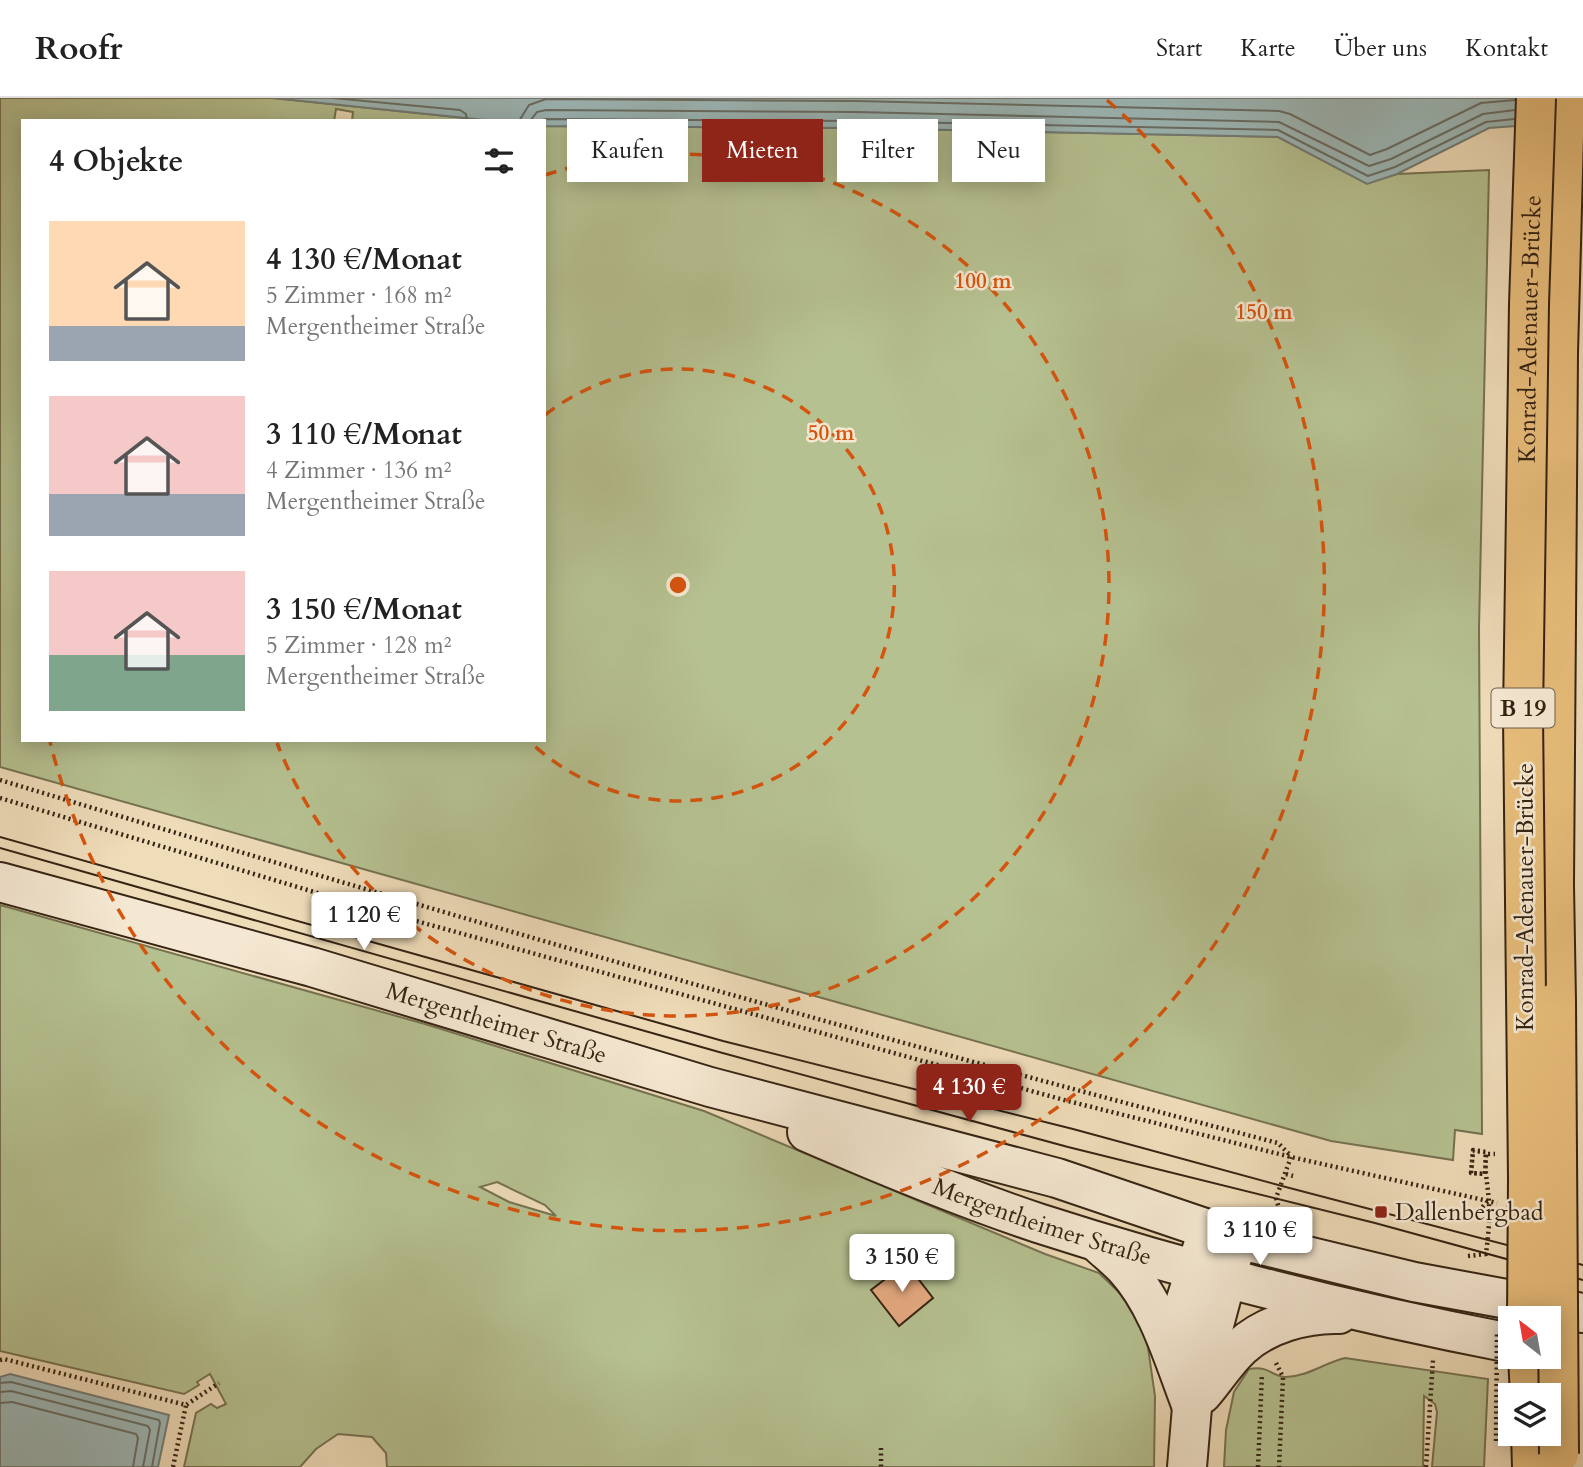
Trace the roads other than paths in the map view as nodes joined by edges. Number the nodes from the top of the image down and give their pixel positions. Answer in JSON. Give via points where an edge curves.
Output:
{"nodes":[{"id":1,"x":1536,"y":98,"type":"edge"},
{"id":2,"x":1565,"y":98,"type":"edge"},
{"id":3,"x":1559,"y":411,"type":"junction"},
{"id":4,"x":1583,"y":505,"type":"edge"},
{"id":5,"x":0,"y":882,"type":"edge"},
{"id":6,"x":1583,"y":933,"type":"edge"},
{"id":7,"x":1556,"y":1002,"type":"junction"},
{"id":8,"x":710,"y":1087,"type":"junction"},
{"id":9,"x":1223,"y":1234,"type":"junction"},
{"id":10,"x":1096,"y":1240,"type":"junction"},
{"id":11,"x":1210,"y":1275,"type":"junction"},
{"id":12,"x":1527,"y":1306,"type":"edge"},
{"id":13,"x":1583,"y":1313,"type":"edge"},
{"id":14,"x":1385,"y":1317,"type":"junction"},
{"id":15,"x":1498,"y":1341,"type":"edge"},
{"id":16,"x":1561,"y":1352,"type":"edge"},
{"id":17,"x":1583,"y":1357,"type":"edge"},
{"id":18,"x":1192,"y":1407,"type":"junction"},
{"id":19,"x":1543,"y":1454,"type":"edge"},
{"id":20,"x":1187,"y":1467,"type":"edge"}],
"edges":[{"from":1,"to":12,"type":"main road","name":"Konrad-Adenauer-Brücke","number":"B 19","bridge":true,"via":[[1523,715]]},
{"from":2,"to":3,"type":"main road","name":"Konrad-Adenauer-Brücke","number":"B 19"},
{"from":3,"to":4,"type":"main road","via":[[1569,466]]},
{"from":3,"to":7,"type":"main road","number":"B 19","via":[[1553,885]]},
{"from":5,"to":8,"type":"main road","name":"Mergentheimer Straße","via":[[312,967]]},
{"from":6,"to":7,"type":"main road"},
{"from":7,"to":19,"type":"main road","number":"B 19","bridge":true},
{"from":8,"to":9,"type":"main road","name":"Mergentheimer Straße","via":[[1057,1178]]},
{"from":8,"to":10,"type":"main road","name":"Mergentheimer Straße","via":[[896,1170]]},
{"from":9,"to":11,"type":"main road"},
{"from":9,"to":13,"type":"main road","name":"Mergentheimer Straße","via":[[1414,1282]]},
{"from":10,"to":11,"type":"main road","name":"Mergentheimer Straße"},
{"from":10,"to":18,"type":"main road","via":[[1127,1270],[1147,1300]]},
{"from":11,"to":14,"type":"main road","name":"Mergentheimer Straße"},
{"from":11,"to":18,"type":"main road"},
{"from":14,"to":15,"type":"main road","name":"Mergentheimer Straße"},
{"from":14,"to":18,"type":"main road","via":[[1322,1314],[1275,1325],[1241,1346]]},
{"from":16,"to":17,"type":"main road"},
{"from":18,"to":20,"type":"main road"}]}
